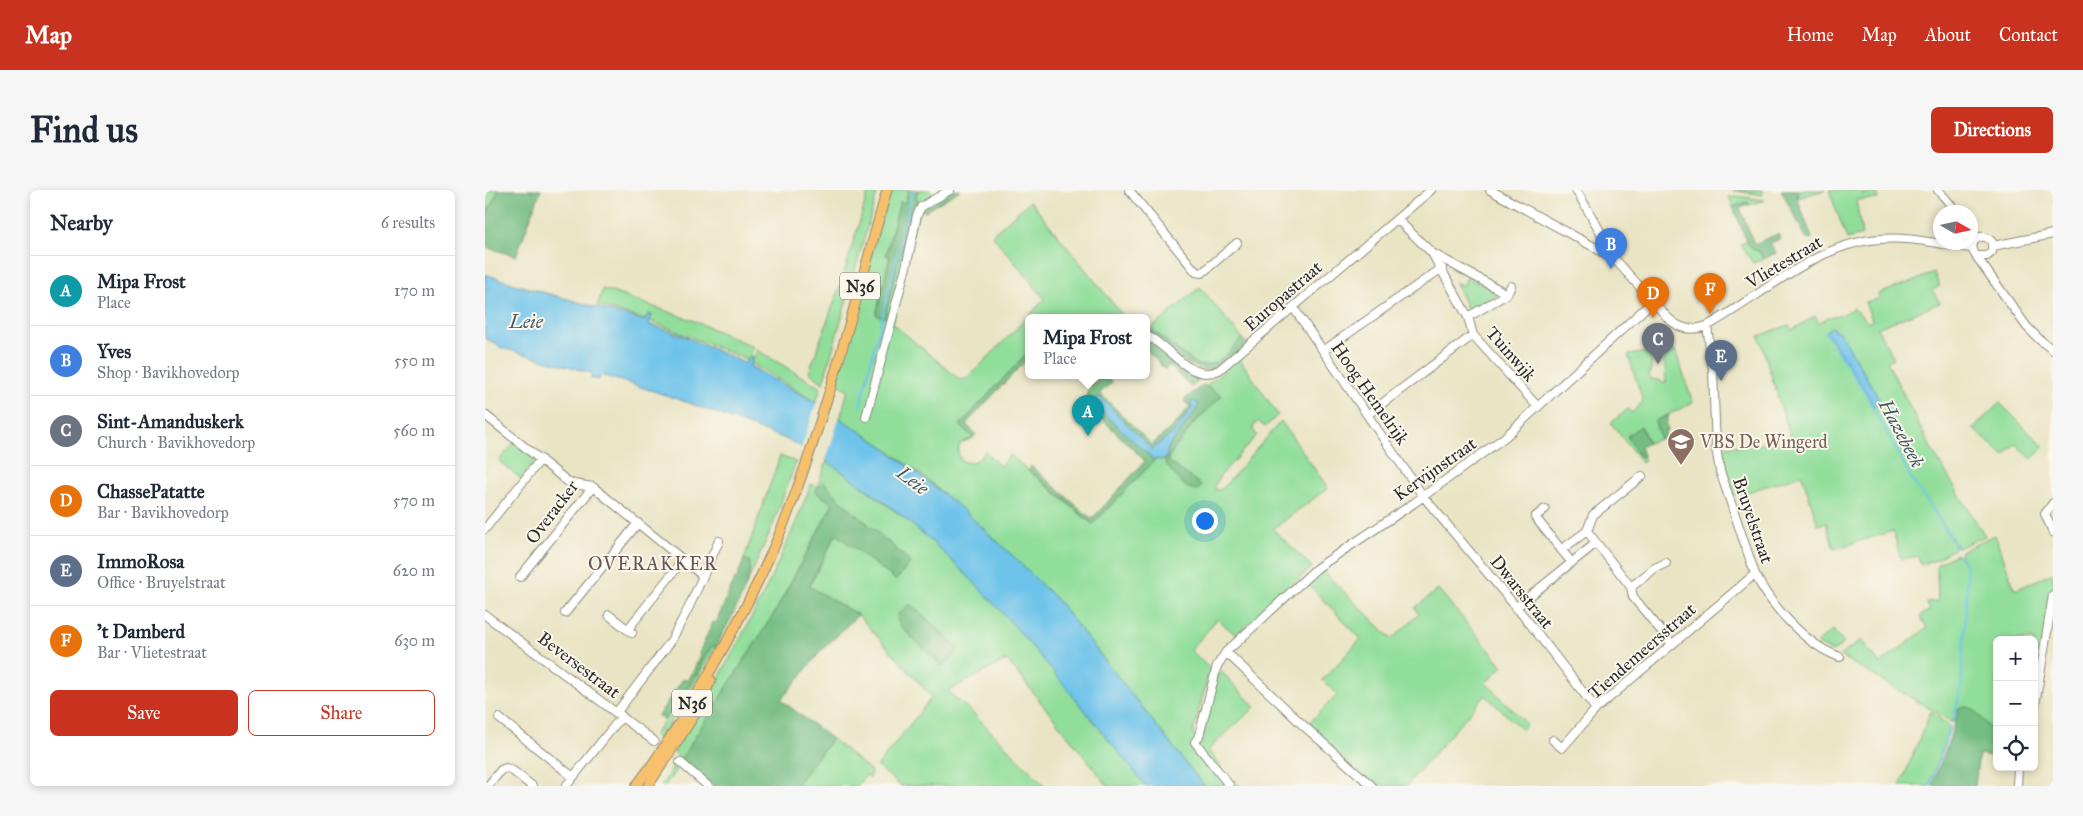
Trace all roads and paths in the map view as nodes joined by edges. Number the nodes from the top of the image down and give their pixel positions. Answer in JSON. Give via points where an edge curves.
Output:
{"nodes":[{"id":1,"x":887,"y":190,"type":"edge"},
{"id":2,"x":950,"y":190,"type":"edge"},
{"id":3,"x":1129,"y":190,"type":"edge"},
{"id":4,"x":1431,"y":190,"type":"edge"},
{"id":5,"x":1489,"y":190,"type":"edge"},
{"id":6,"x":1577,"y":190,"type":"edge"},
{"id":7,"x":1938,"y":190,"type":"edge"},
{"id":8,"x":1951,"y":205,"type":"edge"},
{"id":9,"x":1397,"y":219,"type":"junction"},
{"id":10,"x":2053,"y":234,"type":"edge"},
{"id":11,"x":1978,"y":238,"type":"edge"},
{"id":12,"x":1933,"y":243,"type":"edge"},
{"id":13,"x":1237,"y":244,"type":"dead end"},
{"id":14,"x":1993,"y":246,"type":"junction"},
{"id":15,"x":1605,"y":250,"type":"junction"},
{"id":16,"x":1973,"y":250,"type":"edge"},
{"id":17,"x":1432,"y":252,"type":"junction"},
{"id":18,"x":1978,"y":256,"type":"junction"},
{"id":19,"x":1987,"y":256,"type":"junction"},
{"id":20,"x":1442,"y":268,"type":"junction"},
{"id":21,"x":1990,"y":275,"type":"junction"},
{"id":22,"x":1653,"y":301,"type":"junction"},
{"id":23,"x":1293,"y":307,"type":"junction"},
{"id":24,"x":1468,"y":317,"type":"junction"},
{"id":25,"x":1707,"y":326,"type":"junction"},
{"id":26,"x":1473,"y":335,"type":"junction"},
{"id":27,"x":1150,"y":338,"type":"edge"},
{"id":28,"x":1323,"y":350,"type":"junction"},
{"id":29,"x":2053,"y":350,"type":"edge"},
{"id":30,"x":1538,"y":407,"type":"junction"},
{"id":31,"x":1367,"y":415,"type":"junction"},
{"id":32,"x":866,"y":417,"type":"dead end"},
{"id":33,"x":486,"y":418,"type":"edge"},
{"id":34,"x":541,"y":460,"type":"junction"},
{"id":35,"x":1641,"y":476,"type":"dead end"},
{"id":36,"x":593,"y":487,"type":"junction"},
{"id":37,"x":1423,"y":496,"type":"junction"},
{"id":38,"x":2053,"y":504,"type":"edge"},
{"id":39,"x":1545,"y":509,"type":"dead end"},
{"id":40,"x":638,"y":523,"type":"junction"},
{"id":41,"x":485,"y":529,"type":"edge"},
{"id":42,"x":1587,"y":531,"type":"junction"},
{"id":43,"x":2053,"y":532,"type":"edge"},
{"id":44,"x":719,"y":541,"type":"dead end"},
{"id":45,"x":1596,"y":543,"type":"junction"},
{"id":46,"x":1561,"y":550,"type":"junction"},
{"id":47,"x":1568,"y":558,"type":"dead end"},
{"id":48,"x":683,"y":560,"type":"junction"},
{"id":49,"x":1666,"y":563,"type":"dead end"},
{"id":50,"x":1755,"y":574,"type":"junction"},
{"id":51,"x":703,"y":576,"type":"junction"},
{"id":52,"x":520,"y":578,"type":"dead end"},
{"id":53,"x":1631,"y":587,"type":"junction"},
{"id":54,"x":2053,"y":595,"type":"edge"},
{"id":55,"x":1515,"y":608,"type":"junction"},
{"id":56,"x":565,"y":613,"type":"dead end"},
{"id":57,"x":609,"y":614,"type":"dead end"},
{"id":58,"x":485,"y":615,"type":"edge"},
{"id":59,"x":731,"y":637,"type":"junction"},
{"id":60,"x":1672,"y":644,"type":"junction"},
{"id":61,"x":1226,"y":652,"type":"junction"},
{"id":62,"x":1840,"y":657,"type":"dead end"},
{"id":63,"x":2038,"y":687,"type":"edge"},
{"id":64,"x":1597,"y":709,"type":"junction"},
{"id":65,"x":620,"y":714,"type":"junction"},
{"id":66,"x":499,"y":718,"type":"dead end"},
{"id":67,"x":1553,"y":740,"type":"dead end"},
{"id":68,"x":654,"y":741,"type":"dead end"},
{"id":69,"x":680,"y":762,"type":"dead end"},
{"id":70,"x":2018,"y":771,"type":"edge"},
{"id":71,"x":573,"y":777,"type":"junction"},
{"id":72,"x":1229,"y":785,"type":"edge"},
{"id":73,"x":488,"y":786,"type":"edge"},
{"id":74,"x":532,"y":786,"type":"edge"},
{"id":75,"x":566,"y":786,"type":"edge"},
{"id":76,"x":636,"y":786,"type":"edge"},
{"id":77,"x":647,"y":786,"type":"edge"},
{"id":78,"x":708,"y":786,"type":"edge"},
{"id":79,"x":1372,"y":786,"type":"edge"},
{"id":80,"x":2017,"y":786,"type":"edge"}],
"edges":[{"from":1,"to":59,"type":"main road","number":"N36","via":[[833,381],[800,478],[772,551]]},
{"from":2,"to":32,"type":"street","via":[[921,207],[917,215]]},
{"from":3,"to":13,"type":"street","via":[[1196,272],[1202,273]]},
{"from":4,"to":9,"type":"street","name":"Europastraat"},
{"from":5,"to":15,"type":"street"},
{"from":6,"to":15,"type":"street"},
{"from":7,"to":8,"type":"street"},
{"from":9,"to":17,"type":"street","name":"Tuinwijk"},
{"from":9,"to":23,"type":"street","name":"Europastraat"},
{"from":10,"to":14,"type":"street"},
{"from":11,"to":14,"type":"street","via":[[1987,237]]},
{"from":12,"to":25,"type":"street","name":"Vlietestraat","via":[[1892,238],[1851,243],[1814,259]]},
{"from":14,"to":19,"type":"street"},
{"from":15,"to":22,"type":"street"},
{"from":16,"to":18,"type":"street"},
{"from":17,"to":20,"type":"street","name":"Tuinwijk"},
{"from":17,"to":24,"type":"street","name":"Tuinwijk","via":[[1509,290]]},
{"from":18,"to":19,"type":"street"},
{"from":18,"to":21,"type":"street"},
{"from":19,"to":21,"type":"street"},
{"from":20,"to":24,"type":"street","name":"Tuinwijk"},
{"from":20,"to":28,"type":"street"},
{"from":21,"to":29,"type":"street","via":[[2027,327]]},
{"from":22,"to":25,"type":"street","via":[[1679,328],[1691,330]]},
{"from":22,"to":30,"type":"street","name":"Kervijnstraat"},
{"from":23,"to":27,"type":"street","name":"Europastraat","via":[[1211,374],[1192,370]]},
{"from":23,"to":28,"type":"street","name":"Hoog Hemelrijk"},
{"from":24,"to":26,"type":"street","name":"Tuinwijk"},
{"from":25,"to":50,"type":"street","name":"Bruyelstraat","via":[[1720,471]]},
{"from":26,"to":30,"type":"street","name":"Tuinwijk"},
{"from":26,"to":31,"type":"street"},
{"from":28,"to":31,"type":"street","name":"Hoog Hemelrijk"},
{"from":30,"to":37,"type":"street","name":"Kervijnstraat","via":[[1505,437]]},
{"from":31,"to":37,"type":"street","name":"Hoog Hemelrijk"},
{"from":33,"to":34,"type":"street","name":"Overacker"},
{"from":34,"to":36,"type":"street","name":"Overacker","via":[[567,481]]},
{"from":34,"to":41,"type":"street"},
{"from":35,"to":42,"type":"street","via":[[1593,515]]},
{"from":36,"to":40,"type":"street"},
{"from":36,"to":52,"type":"street","name":"Overacker"},
{"from":37,"to":55,"type":"street","name":"Dwarsstraat"},
{"from":37,"to":61,"type":"street","name":"Kervijnstraat","via":[[1317,568]]},
{"from":38,"to":43,"type":"street","via":[[2045,514]]},
{"from":39,"to":46,"type":"street","via":[[1535,517]]},
{"from":40,"to":48,"type":"street"},
{"from":40,"to":56,"type":"street"},
{"from":42,"to":45,"type":"street"},
{"from":42,"to":46,"type":"street"},
{"from":44,"to":51,"type":"street"},
{"from":45,"to":53,"type":"street"},
{"from":45,"to":55,"type":"street"},
{"from":46,"to":47,"type":"street"},
{"from":48,"to":51,"type":"street"},
{"from":48,"to":57,"type":"street","via":[[630,631]]},
{"from":49,"to":53,"type":"street"},
{"from":50,"to":60,"type":"street","name":"Tiendemeersstraat"},
{"from":50,"to":62,"type":"street","name":"Bruyelstraat","via":[[1760,585],[1792,624],[1818,645]]},
{"from":51,"to":65,"type":"street","via":[[671,641]]},
{"from":53,"to":60,"type":"street","via":[[1633,597]]},
{"from":54,"to":63,"type":"street"},
{"from":55,"to":64,"type":"street","name":"Dwarsstraat"},
{"from":58,"to":65,"type":"street","name":"Beversestraat"},
{"from":59,"to":76,"type":"main road","number":"N36","via":[[670,739]]},
{"from":59,"to":77,"type":"main road","number":"N36","via":[[697,711]]},
{"from":60,"to":64,"type":"street","name":"Tiendemeersstraat"},
{"from":61,"to":72,"type":"street","name":"Kervijnstraat","via":[[1217,666],[1195,742]]},
{"from":61,"to":79,"type":"street"},
{"from":64,"to":67,"type":"street","name":"Tiendemeersstraat","via":[[1562,748]]},
{"from":65,"to":68,"type":"street","name":"Beversestraat"},
{"from":65,"to":71,"type":"street"},
{"from":66,"to":71,"type":"street"},
{"from":69,"to":78,"type":"street"},
{"from":70,"to":80,"type":"street"},
{"from":71,"to":75,"type":"street"},
{"from":73,"to":74,"type":"street","via":[[506,768]]}]}
